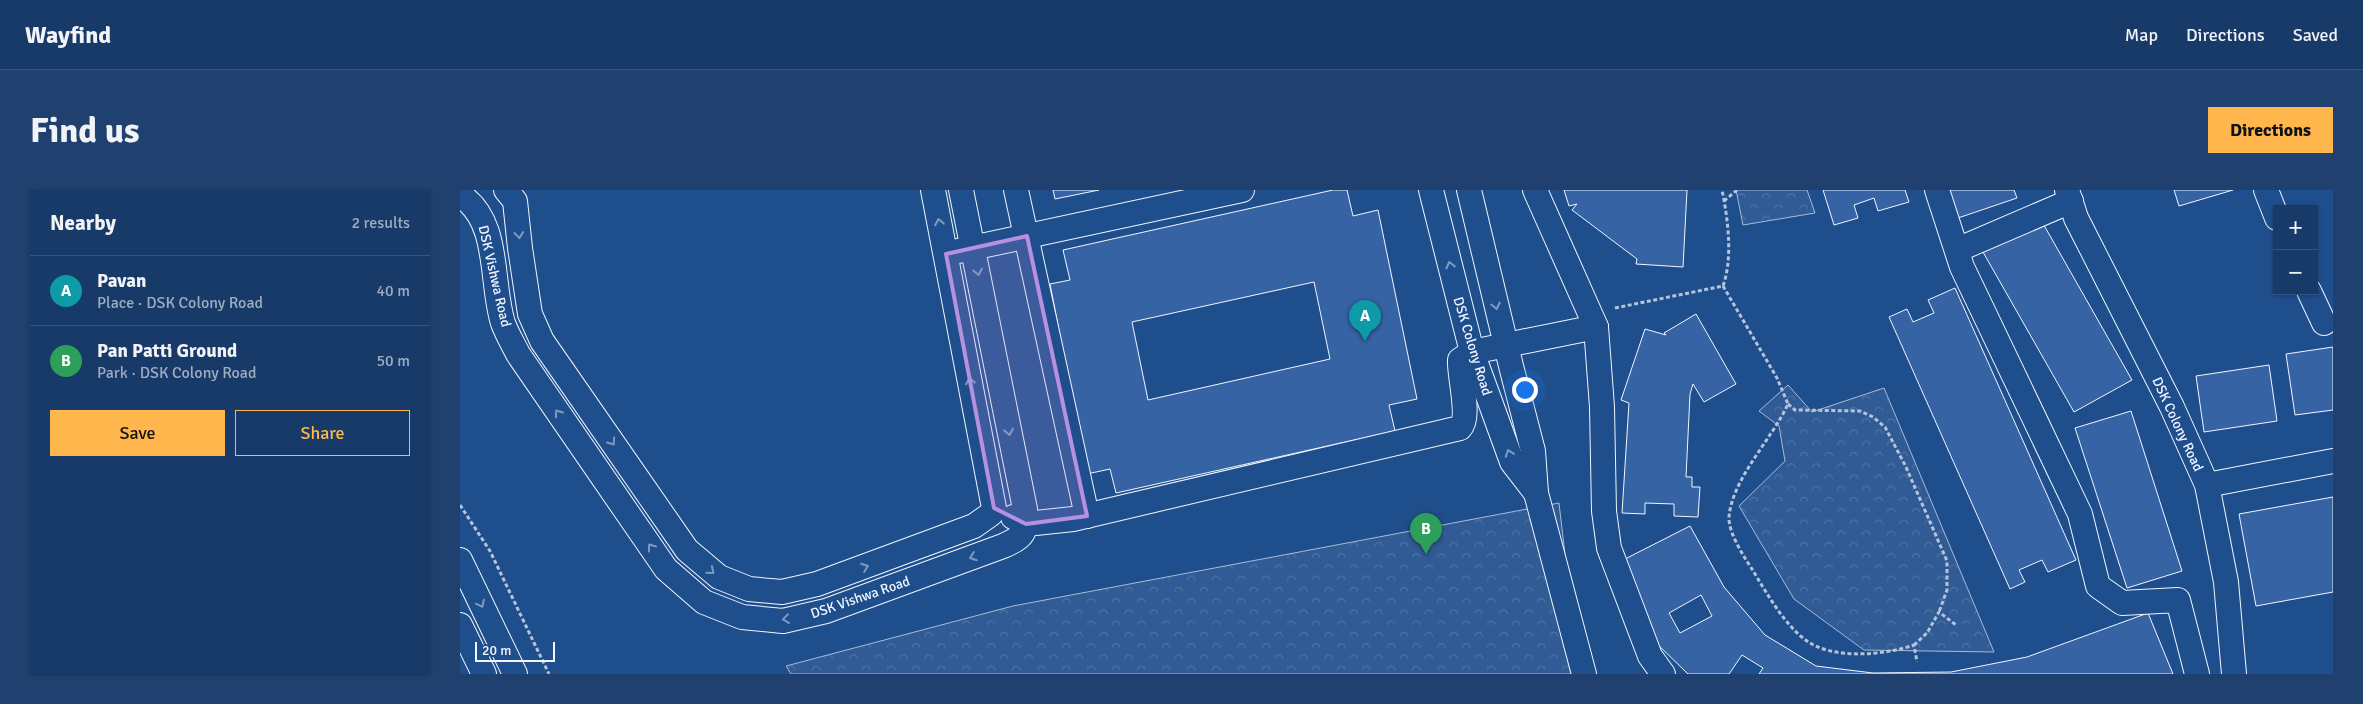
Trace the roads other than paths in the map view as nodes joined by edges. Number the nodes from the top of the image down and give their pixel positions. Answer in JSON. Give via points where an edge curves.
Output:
{"nodes":[{"id":1,"x":506,"y":190,"type":"edge"},
{"id":2,"x":933,"y":190,"type":"edge"},
{"id":3,"x":961,"y":190,"type":"edge"},
{"id":4,"x":1016,"y":190,"type":"edge"},
{"id":5,"x":1242,"y":190,"type":"edge"},
{"id":6,"x":1431,"y":190,"type":"edge"},
{"id":7,"x":1469,"y":190,"type":"edge"},
{"id":8,"x":1535,"y":190,"type":"edge"},
{"id":9,"x":1938,"y":190,"type":"edge"},
{"id":10,"x":2266,"y":190,"type":"edge"},
{"id":11,"x":2069,"y":195,"type":"edge"},
{"id":12,"x":468,"y":196,"type":"edge"},
{"id":13,"x":2273,"y":208,"type":"edge"},
{"id":14,"x":1027,"y":236,"type":"junction"},
{"id":15,"x":973,"y":248,"type":"junction"},
{"id":16,"x":1957,"y":250,"type":"junction"},
{"id":17,"x":946,"y":254,"type":"junction"},
{"id":18,"x":2311,"y":295,"type":"edge"},
{"id":19,"x":1592,"y":320,"type":"junction"},
{"id":20,"x":2324,"y":323,"type":"dead end"},
{"id":21,"x":1506,"y":345,"type":"junction"},
{"id":22,"x":1472,"y":352,"type":"junction"},
{"id":23,"x":2333,"y":461,"type":"edge"},
{"id":24,"x":2207,"y":484,"type":"junction"},
{"id":25,"x":1536,"y":493,"type":"junction"},
{"id":26,"x":994,"y":508,"type":"junction"},
{"id":27,"x":1087,"y":516,"type":"junction"},
{"id":28,"x":1026,"y":524,"type":"junction"},
{"id":29,"x":974,"y":526,"type":"junction"},
{"id":30,"x":1003,"y":546,"type":"junction"},
{"id":31,"x":460,"y":560,"type":"edge"},
{"id":32,"x":460,"y":625,"type":"edge"},
{"id":33,"x":484,"y":674,"type":"edge"},
{"id":34,"x":515,"y":674,"type":"edge"},
{"id":35,"x":1584,"y":674,"type":"edge"},
{"id":36,"x":1663,"y":674,"type":"edge"},
{"id":37,"x":2197,"y":674,"type":"edge"},
{"id":38,"x":2234,"y":674,"type":"edge"}],
"edges":[{"from":1,"to":29,"type":"street","name":"DSK Vishwa Road","one_way":true,"via":[[516,201],[530,314],[542,341],[687,550],[719,577],[749,589],[782,592],[817,584]]},
{"from":17,"to":2,"type":"street","one_way":true},
{"from":3,"to":15,"type":"street"},
{"from":4,"to":14,"type":"street"},
{"from":5,"to":14,"type":"street"},
{"from":22,"to":6,"type":"street","name":"DSK Colony Road","one_way":true},
{"from":7,"to":21,"type":"street","name":"DSK Colony Road","one_way":true},
{"from":8,"to":19,"type":"street"},
{"from":9,"to":16,"type":"street"},
{"from":10,"to":13,"type":"street"},
{"from":11,"to":16,"type":"street"},
{"from":11,"to":24,"type":"street","name":"DSK Colony Road","via":[[2076,218],[2172,407]]},
{"from":30,"to":12,"type":"street","name":"DSK Vishwa Road","one_way":true,"via":[[826,611],[783,621],[742,616],[704,602],[666,569],[518,354],[503,322],[492,254],[481,217]]},
{"from":14,"to":15,"type":"street"},
{"from":14,"to":27,"type":"street"},
{"from":15,"to":17,"type":"street"},
{"from":15,"to":28,"type":"street","one_way":true},
{"from":16,"to":37,"type":"street","via":[[1962,267],[2080,514],[2098,586],[2122,603],[2178,600]]},
{"from":26,"to":17,"type":"street","one_way":true},
{"from":18,"to":20,"type":"street"},
{"from":19,"to":21,"type":"street"},
{"from":19,"to":36,"type":"street","via":[[1602,407],[1604,511],[1609,548],[1650,656]]},
{"from":21,"to":22,"type":"street"},
{"from":21,"to":25,"type":"street","name":"DSK Colony Road","via":[[1533,451]]},
{"from":25,"to":22,"type":"street","name":"DSK Colony Road","one_way":true,"via":[[1512,462]]},
{"from":22,"to":27,"type":"street","via":[[1460,360],[1465,416],[1465,424],[1460,428]]},
{"from":23,"to":24,"type":"street"},
{"from":24,"to":38,"type":"street","name":"DSK Colony Road","via":[[2226,582]]},
{"from":25,"to":35,"type":"street","name":"DSK Colony Road"},
{"from":26,"to":28,"type":"street"},
{"from":26,"to":29,"type":"street","name":"DSK Vishwa Road","via":[[987,518]]},
{"from":27,"to":28,"type":"street"},
{"from":28,"to":30,"type":"street","name":"DSK Vishwa Road","via":[[1019,539]]},
{"from":29,"to":30,"type":"street"},
{"from":31,"to":34,"type":"street","one_way":true},
{"from":32,"to":33,"type":"street"}]}
